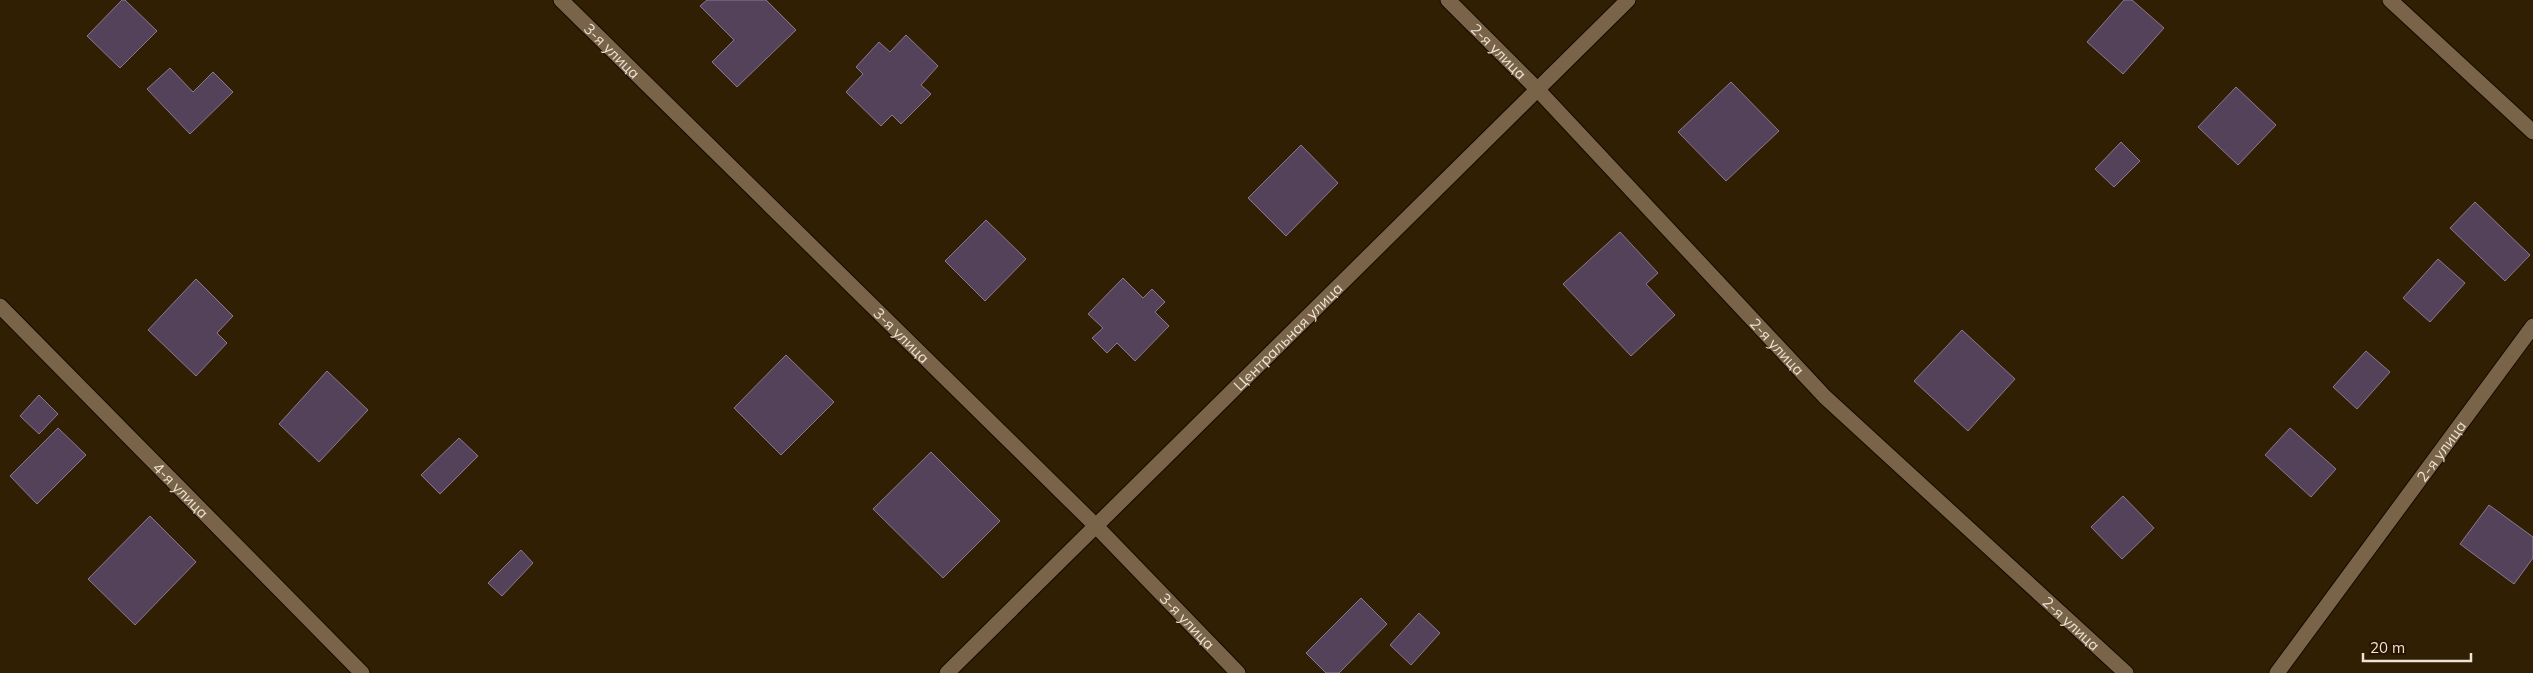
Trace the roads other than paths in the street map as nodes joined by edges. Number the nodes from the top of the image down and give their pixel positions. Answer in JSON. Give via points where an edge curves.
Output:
{"nodes":[{"id":1,"x":561,"y":0,"type":"edge"},
{"id":2,"x":1448,"y":0,"type":"edge"},
{"id":3,"x":1628,"y":0,"type":"edge"},
{"id":4,"x":2390,"y":0,"type":"edge"},
{"id":5,"x":1538,"y":90,"type":"junction"},
{"id":6,"x":2533,"y":132,"type":"edge"},
{"id":7,"x":0,"y":306,"type":"edge"},
{"id":8,"x":2533,"y":326,"type":"edge"},
{"id":9,"x":1094,"y":525,"type":"junction"},
{"id":10,"x":362,"y":673,"type":"edge"},
{"id":11,"x":947,"y":673,"type":"edge"},
{"id":12,"x":1238,"y":673,"type":"edge"},
{"id":13,"x":2126,"y":673,"type":"edge"},
{"id":14,"x":2277,"y":673,"type":"edge"}],
"edges":[{"from":1,"to":9,"type":"street","name":"3-я улица"},
{"from":2,"to":5,"type":"street","name":"2-я улица"},
{"from":3,"to":5,"type":"street","name":"Центральная улица"},
{"from":4,"to":6,"type":"street"},
{"from":5,"to":9,"type":"street","name":"Центральная улица"},
{"from":5,"to":13,"type":"street","name":"2-я улица","via":[[1825,397]]},
{"from":7,"to":10,"type":"street","name":"4-я улица"},
{"from":8,"to":14,"type":"street","name":"2-я улица"},
{"from":9,"to":11,"type":"street","name":"Центральная улица"},
{"from":9,"to":12,"type":"street","name":"3-я улица"}]}
